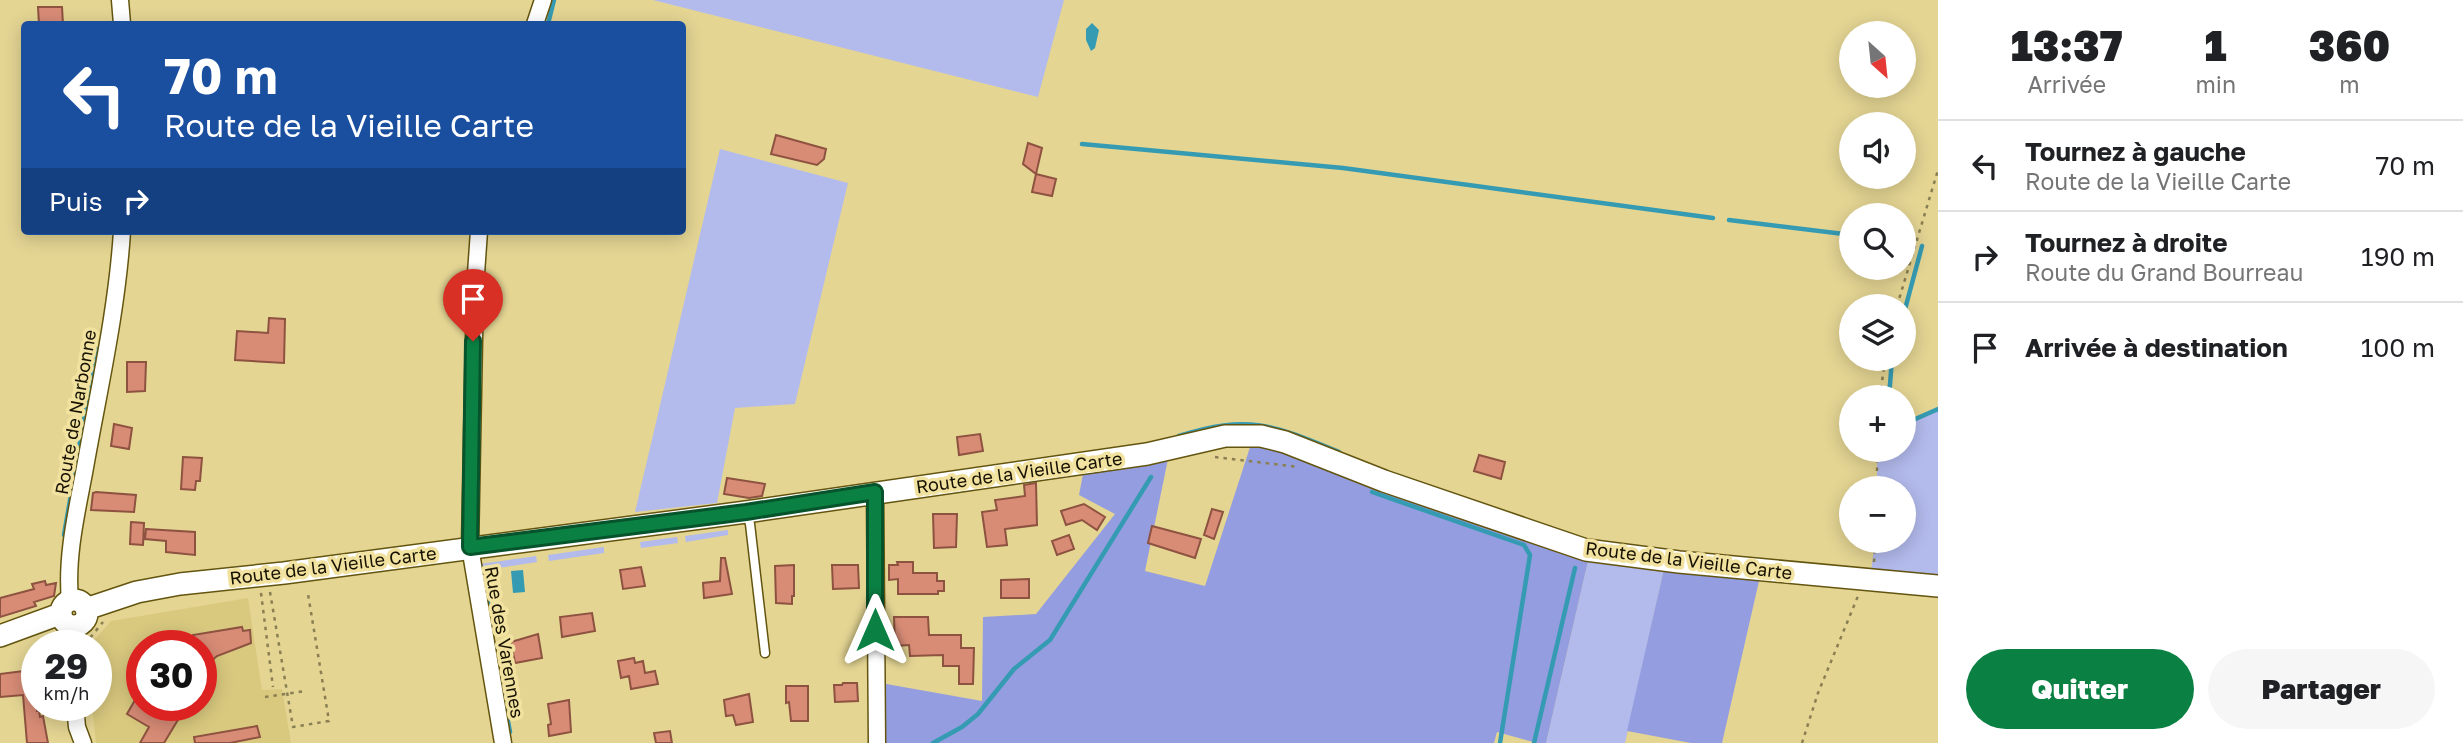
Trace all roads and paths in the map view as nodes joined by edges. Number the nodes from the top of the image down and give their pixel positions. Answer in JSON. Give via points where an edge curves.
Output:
{"nodes":[{"id":1,"x":120,"y":0,"type":"edge"},
{"id":2,"x":544,"y":0,"type":"edge"},
{"id":3,"x":122,"y":21,"type":"edge"},
{"id":4,"x":536,"y":21,"type":"edge"},
{"id":5,"x":1938,"y":170,"type":"edge"},
{"id":6,"x":122,"y":235,"type":"edge"},
{"id":7,"x":479,"y":235,"type":"edge"},
{"id":8,"x":1900,"y":294,"type":"edge"},
{"id":9,"x":1205,"y":455,"type":"dead end"},
{"id":10,"x":1300,"y":467,"type":"dead end"},
{"id":11,"x":875,"y":492,"type":"junction"},
{"id":12,"x":746,"y":512,"type":"junction"},
{"id":13,"x":470,"y":547,"type":"junction"},
{"id":14,"x":1874,"y":553,"type":"edge"},
{"id":15,"x":1867,"y":579,"type":"junction"},
{"id":16,"x":1938,"y":586,"type":"edge"},
{"id":17,"x":278,"y":588,"type":"dead end"},
{"id":18,"x":270,"y":589,"type":"junction"},
{"id":19,"x":308,"y":594,"type":"dead end"},
{"id":20,"x":77,"y":619,"type":"edge"},
{"id":21,"x":0,"y":636,"type":"edge"},
{"id":22,"x":765,"y":653,"type":"dead end"},
{"id":23,"x":273,"y":687,"type":"dead end"},
{"id":24,"x":305,"y":691,"type":"dead end"},
{"id":25,"x":288,"y":694,"type":"junction"},
{"id":26,"x":265,"y":697,"type":"dead end"},
{"id":27,"x":76,"y":735,"type":"edge"},
{"id":28,"x":83,"y":743,"type":"edge"},
{"id":29,"x":503,"y":743,"type":"edge"},
{"id":30,"x":877,"y":743,"type":"edge"},
{"id":31,"x":1802,"y":743,"type":"edge"}],
"edges":[{"from":1,"to":3,"type":"street"},
{"from":2,"to":4,"type":"street"},
{"from":5,"to":8,"type":"path"},
{"from":6,"to":20,"type":"street","name":"Route de Narbonne","via":[[112,316],[72,537],[69,587]]},
{"from":7,"to":13,"type":"street","name":"Rue des Varennes"},
{"from":9,"to":10,"type":"path"},
{"from":11,"to":12,"type":"street","name":"Route de la Vieille Carte"},
{"from":11,"to":15,"type":"street","name":"Route de la Vieille Carte","via":[[1251,435],[1285,442],[1586,550]]},
{"from":11,"to":30,"type":"street"},
{"from":12,"to":13,"type":"street","name":"Route de la Vieille Carte"},
{"from":12,"to":22,"type":"lane"},
{"from":13,"to":20,"type":"street","name":"Route de la Vieille Carte","via":[[153,589],[120,596]]},
{"from":13,"to":29,"type":"street","name":"Rue des Varennes"},
{"from":14,"to":15,"type":"path"},
{"from":15,"to":16,"type":"street","name":"Route de la Vieille Carte"},
{"from":15,"to":31,"type":"path","via":[[1849,612]]},
{"from":17,"to":18,"type":"path"},
{"from":18,"to":23,"type":"path","via":[[260,590]]},
{"from":18,"to":25,"type":"path"},
{"from":19,"to":25,"type":"path","via":[[329,721],[293,727]]},
{"from":20,"to":21,"type":"street","name":"Route de la Vieille Carte"},
{"from":24,"to":25,"type":"path"},
{"from":25,"to":26,"type":"path"},
{"from":27,"to":28,"type":"street"}]}
